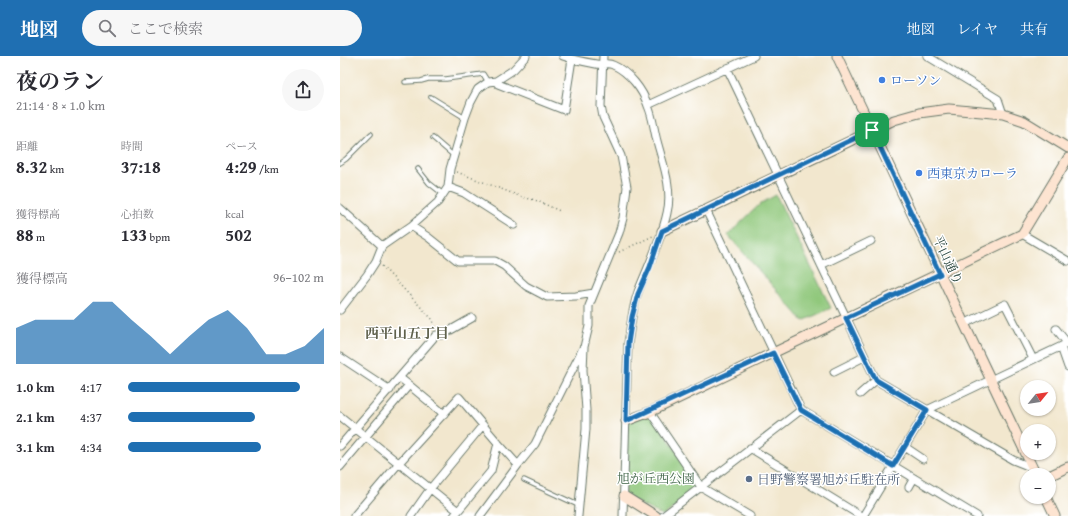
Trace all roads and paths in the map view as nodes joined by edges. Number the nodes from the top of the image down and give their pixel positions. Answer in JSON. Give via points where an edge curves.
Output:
{"nodes":[{"id":1,"x":526,"y":56,"type":"edge"},
{"id":2,"x":563,"y":56,"type":"edge"},
{"id":3,"x":754,"y":56,"type":"edge"},
{"id":4,"x":837,"y":56,"type":"edge"},
{"id":5,"x":927,"y":56,"type":"edge"},
{"id":6,"x":572,"y":59,"type":"junction"},
{"id":7,"x":940,"y":59,"type":"edge"},
{"id":8,"x":603,"y":60,"type":"edge"},
{"id":9,"x":727,"y":68,"type":"junction"},
{"id":10,"x":492,"y":81,"type":"junction"},
{"id":11,"x":405,"y":82,"type":"dead end"},
{"id":12,"x":431,"y":97,"type":"dead end"},
{"id":13,"x":648,"y":105,"type":"junction"},
{"id":14,"x":1003,"y":114,"type":"junction"},
{"id":15,"x":465,"y":118,"type":"junction"},
{"id":16,"x":872,"y":130,"type":"junction"},
{"id":17,"x":371,"y":134,"type":"dead end"},
{"id":18,"x":433,"y":138,"type":"dead end"},
{"id":19,"x":1068,"y":148,"type":"edge"},
{"id":20,"x":454,"y":156,"type":"junction"},
{"id":21,"x":1068,"y":158,"type":"edge"},
{"id":22,"x":340,"y":163,"type":"edge"},
{"id":23,"x":418,"y":169,"type":"dead end"},
{"id":24,"x":450,"y":169,"type":"junction"},
{"id":25,"x":779,"y":175,"type":"junction"},
{"id":26,"x":445,"y":190,"type":"junction"},
{"id":27,"x":340,"y":208,"type":"edge"},
{"id":28,"x":706,"y":210,"type":"junction"},
{"id":29,"x":560,"y":211,"type":"dead end"},
{"id":30,"x":514,"y":225,"type":"dead end"},
{"id":31,"x":411,"y":226,"type":"junction"},
{"id":32,"x":662,"y":231,"type":"junction"},
{"id":33,"x":1022,"y":234,"type":"junction"},
{"id":34,"x":871,"y":241,"type":"dead end"},
{"id":35,"x":382,"y":246,"type":"junction"},
{"id":36,"x":611,"y":256,"type":"junction"},
{"id":37,"x":376,"y":261,"type":"junction"},
{"id":38,"x":1068,"y":261,"type":"edge"},
{"id":39,"x":821,"y":265,"type":"junction"},
{"id":40,"x":940,"y":274,"type":"junction"},
{"id":41,"x":594,"y":294,"type":"junction"},
{"id":42,"x":340,"y":310,"type":"edge"},
{"id":43,"x":472,"y":318,"type":"dead end"},
{"id":44,"x":846,"y":318,"type":"junction"},
{"id":45,"x":964,"y":324,"type":"junction"},
{"id":46,"x":1056,"y":329,"type":"dead end"},
{"id":47,"x":436,"y":335,"type":"junction"},
{"id":48,"x":1065,"y":344,"type":"edge"},
{"id":49,"x":584,"y":347,"type":"junction"},
{"id":50,"x":773,"y":353,"type":"junction"},
{"id":51,"x":340,"y":357,"type":"edge"},
{"id":52,"x":864,"y":357,"type":"junction"},
{"id":53,"x":1033,"y":359,"type":"junction"},
{"id":54,"x":1068,"y":367,"type":"edge"},
{"id":55,"x":834,"y":372,"type":"dead end"},
{"id":56,"x":400,"y":378,"type":"junction"},
{"id":57,"x":876,"y":380,"type":"junction"},
{"id":58,"x":990,"y":380,"type":"junction"},
{"id":59,"x":409,"y":385,"type":"junction"},
{"id":60,"x":390,"y":390,"type":"junction"},
{"id":61,"x":860,"y":394,"type":"dead end"},
{"id":62,"x":801,"y":410,"type":"junction"},
{"id":63,"x":927,"y":410,"type":"junction"},
{"id":64,"x":650,"y":412,"type":"junction"},
{"id":65,"x":444,"y":414,"type":"junction"},
{"id":66,"x":340,"y":416,"type":"edge"},
{"id":67,"x":626,"y":421,"type":"junction"},
{"id":68,"x":483,"y":425,"type":"junction"},
{"id":69,"x":355,"y":428,"type":"junction"},
{"id":70,"x":366,"y":437,"type":"junction"},
{"id":71,"x":498,"y":443,"type":"junction"},
{"id":72,"x":340,"y":446,"type":"edge"},
{"id":73,"x":905,"y":447,"type":"junction"},
{"id":74,"x":750,"y":448,"type":"junction"},
{"id":75,"x":923,"y":458,"type":"dead end"},
{"id":76,"x":399,"y":463,"type":"junction"},
{"id":77,"x":518,"y":465,"type":"junction"},
{"id":78,"x":893,"y":466,"type":"junction"},
{"id":79,"x":340,"y":467,"type":"edge"},
{"id":80,"x":1068,"y":467,"type":"edge"},
{"id":81,"x":1027,"y":468,"type":"edge"},
{"id":82,"x":1032,"y":468,"type":"edge"},
{"id":83,"x":1056,"y":473,"type":"edge"},
{"id":84,"x":914,"y":478,"type":"junction"},
{"id":85,"x":524,"y":480,"type":"dead end"},
{"id":86,"x":701,"y":487,"type":"junction"},
{"id":87,"x":909,"y":487,"type":"dead end"},
{"id":88,"x":430,"y":489,"type":"junction"},
{"id":89,"x":624,"y":496,"type":"junction"},
{"id":90,"x":1049,"y":504,"type":"edge"},
{"id":91,"x":579,"y":506,"type":"junction"},
{"id":92,"x":456,"y":513,"type":"edge"},
{"id":93,"x":354,"y":516,"type":"edge"},
{"id":94,"x":411,"y":516,"type":"edge"},
{"id":95,"x":480,"y":516,"type":"edge"},
{"id":96,"x":578,"y":516,"type":"edge"},
{"id":97,"x":623,"y":516,"type":"edge"},
{"id":98,"x":656,"y":516,"type":"edge"},
{"id":99,"x":663,"y":516,"type":"edge"},
{"id":100,"x":750,"y":516,"type":"edge"},
{"id":101,"x":862,"y":516,"type":"edge"},
{"id":102,"x":977,"y":516,"type":"edge"},
{"id":103,"x":1055,"y":516,"type":"edge"}],
"edges":[{"from":1,"to":10,"type":"street","via":[[513,70]]},
{"from":2,"to":6,"type":"street"},
{"from":3,"to":9,"type":"street"},
{"from":4,"to":16,"type":"street","name":"平山通り"},
{"from":5,"to":7,"type":"street"},
{"from":6,"to":8,"type":"street","via":[[598,64]]},
{"from":6,"to":10,"type":"street","via":[[564,110]]},
{"from":7,"to":14,"type":"street","via":[[998,99]]},
{"from":8,"to":13,"type":"street","via":[[624,72],[639,88]]},
{"from":8,"to":36,"type":"street","via":[[603,117],[621,156],[627,187],[623,218]]},
{"from":9,"to":13,"type":"street"},
{"from":9,"to":25,"type":"street"},
{"from":10,"to":11,"type":"lane","via":[[482,74]]},
{"from":10,"to":15,"type":"street","via":[[478,89]]},
{"from":12,"to":15,"type":"lane"},
{"from":13,"to":32,"type":"street","via":[[669,189],[668,212]]},
{"from":14,"to":16,"type":"street","via":[[949,109],[913,114]]},
{"from":14,"to":19,"type":"street","via":[[1024,121]]},
{"from":15,"to":20,"type":"street"},
{"from":16,"to":25,"type":"street"},
{"from":16,"to":40,"type":"street","name":"平山通り"},
{"from":17,"to":22,"type":"lane"},
{"from":18,"to":20,"type":"lane"},
{"from":20,"to":24,"type":"street"},
{"from":21,"to":33,"type":"street"},
{"from":23,"to":26,"type":"lane","via":[[429,183]]},
{"from":24,"to":26,"type":"street"},
{"from":24,"to":29,"type":"path"},
{"from":25,"to":28,"type":"street"},
{"from":25,"to":39,"type":"street"},
{"from":26,"to":30,"type":"street","via":[[464,193]]},
{"from":26,"to":31,"type":"street","via":[[438,202]]},
{"from":27,"to":35,"type":"street"},
{"from":28,"to":32,"type":"street"},
{"from":28,"to":50,"type":"street"},
{"from":31,"to":35,"type":"street"},
{"from":31,"to":41,"type":"street","via":[[458,261],[494,261],[504,266],[526,286],[547,296]]},
{"from":32,"to":36,"type":"path"},
{"from":32,"to":67,"type":"street","via":[[632,317],[628,343]]},
{"from":33,"to":38,"type":"street"},
{"from":33,"to":40,"type":"street"},
{"from":34,"to":39,"type":"street"},
{"from":35,"to":37,"type":"street"},
{"from":36,"to":41,"type":"street"},
{"from":37,"to":42,"type":"street"},
{"from":37,"to":47,"type":"path","via":[[433,320]]},
{"from":39,"to":44,"type":"street"},
{"from":40,"to":44,"type":"street"},
{"from":40,"to":45,"type":"street","name":"平山通り"},
{"from":41,"to":49,"type":"street","via":[[589,306],[589,326]]},
{"from":43,"to":47,"type":"street","via":[[442,335]]},
{"from":44,"to":50,"type":"street"},
{"from":44,"to":52,"type":"street"},
{"from":45,"to":53,"type":"street","via":[[1005,304]]},
{"from":45,"to":58,"type":"street","name":"平山通り"},
{"from":46,"to":48,"type":"street"},
{"from":47,"to":56,"type":"street"},
{"from":48,"to":53,"type":"street"},
{"from":48,"to":54,"type":"street"},
{"from":49,"to":77,"type":"street","via":[[535,444]]},
{"from":49,"to":91,"type":"street","via":[[586,429]]},
{"from":50,"to":62,"type":"street"},
{"from":50,"to":64,"type":"street"},
{"from":51,"to":60,"type":"street"},
{"from":52,"to":55,"type":"street"},
{"from":52,"to":57,"type":"street"},
{"from":53,"to":58,"type":"street"},
{"from":56,"to":59,"type":"street"},
{"from":56,"to":60,"type":"street"},
{"from":57,"to":61,"type":"street"},
{"from":57,"to":63,"type":"street"},
{"from":58,"to":63,"type":"street"},
{"from":58,"to":82,"type":"street","name":"平山通り"},
{"from":59,"to":65,"type":"street"},
{"from":59,"to":70,"type":"street"},
{"from":60,"to":69,"type":"street"},
{"from":62,"to":74,"type":"street"},
{"from":62,"to":78,"type":"street"},
{"from":63,"to":73,"type":"street"},
{"from":63,"to":81,"type":"street"},
{"from":64,"to":67,"type":"street"},
{"from":64,"to":86,"type":"street"},
{"from":65,"to":68,"type":"street","via":[[459,397]]},
{"from":65,"to":76,"type":"street"},
{"from":66,"to":69,"type":"street"},
{"from":67,"to":89,"type":"street"},
{"from":68,"to":71,"type":"street"},
{"from":68,"to":88,"type":"street"},
{"from":69,"to":70,"type":"street"},
{"from":69,"to":72,"type":"street"},
{"from":70,"to":76,"type":"street"},
{"from":70,"to":79,"type":"street"},
{"from":71,"to":77,"type":"street"},
{"from":71,"to":92,"type":"street","via":[[491,471]]},
{"from":73,"to":75,"type":"street"},
{"from":73,"to":78,"type":"street"},
{"from":74,"to":86,"type":"street"},
{"from":74,"to":101,"type":"street"},
{"from":76,"to":88,"type":"street"},
{"from":76,"to":93,"type":"street"},
{"from":77,"to":95,"type":"street"},
{"from":78,"to":84,"type":"street"},
{"from":78,"to":101,"type":"street"},
{"from":80,"to":83,"type":"street"},
{"from":84,"to":87,"type":"street"},
{"from":84,"to":102,"type":"street"},
{"from":85,"to":91,"type":"lane"},
{"from":86,"to":99,"type":"street"},
{"from":86,"to":100,"type":"street"},
{"from":88,"to":92,"type":"street"},
{"from":88,"to":94,"type":"street"},
{"from":89,"to":97,"type":"street"},
{"from":89,"to":98,"type":"street"},
{"from":90,"to":103,"type":"street"},
{"from":91,"to":96,"type":"street"}]}
